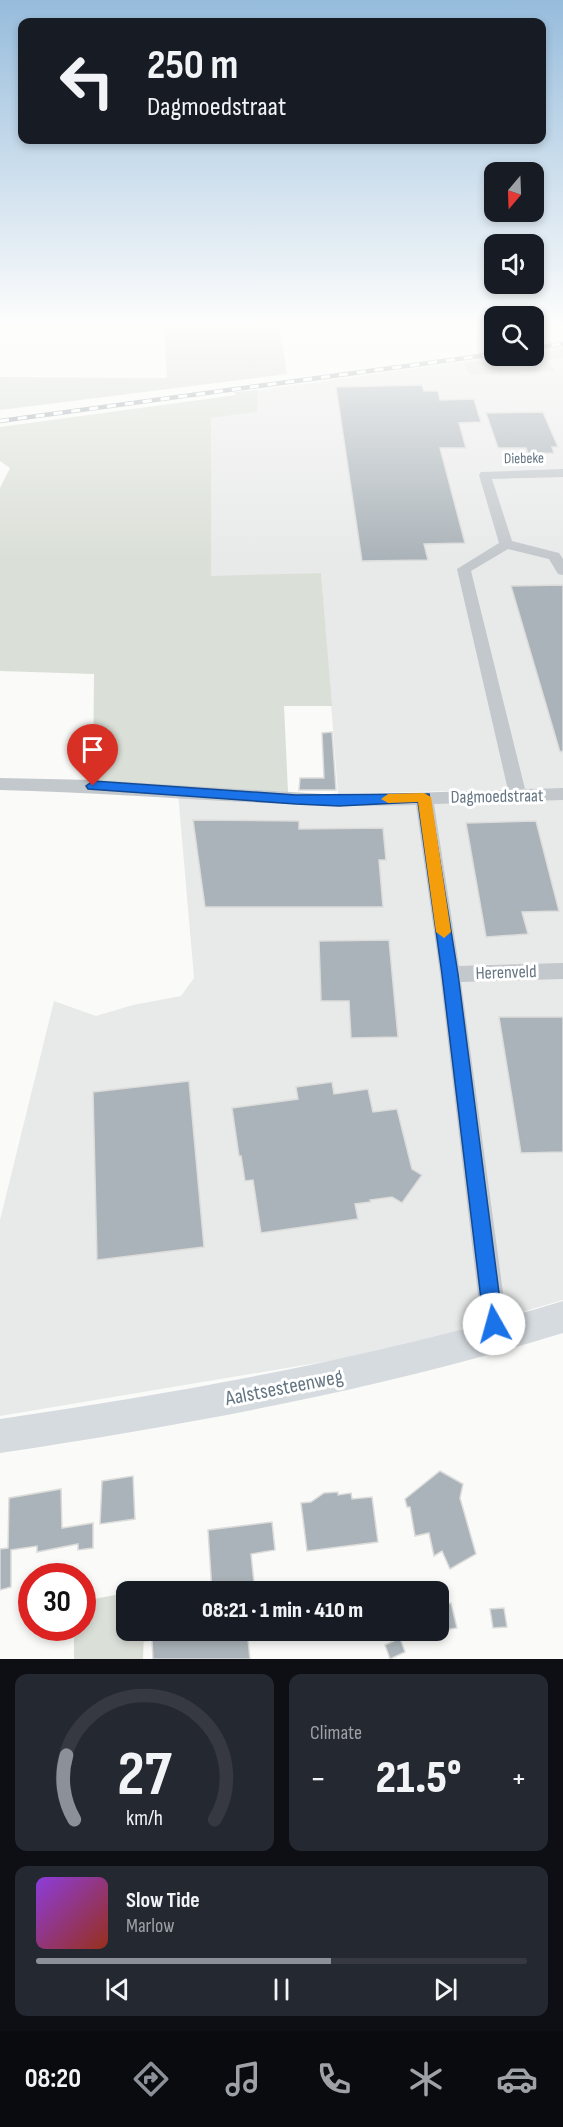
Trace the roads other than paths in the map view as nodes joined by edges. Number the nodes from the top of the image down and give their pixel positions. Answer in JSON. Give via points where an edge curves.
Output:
{"nodes":[{"id":1,"x":563,"y":473,"type":"edge"},
{"id":2,"x":506,"y":544,"type":"junction"},
{"id":3,"x":563,"y":571,"type":"edge"},
{"id":4,"x":0,"y":784,"type":"edge"},
{"id":5,"x":563,"y":794,"type":"edge"},
{"id":6,"x":518,"y":795,"type":"junction"},
{"id":7,"x":424,"y":797,"type":"junction"},
{"id":8,"x":563,"y":970,"type":"edge"},
{"id":9,"x":450,"y":974,"type":"junction"},
{"id":10,"x":563,"y":1317,"type":"edge"},
{"id":11,"x":496,"y":1336,"type":"junction"},
{"id":12,"x":0,"y":1436,"type":"edge"}],
"edges":[{"from":1,"to":2,"type":"street","name":"Diebeke","via":[[486,475]]},
{"from":2,"to":3,"type":"street","via":[[554,556]]},
{"from":2,"to":6,"type":"street","via":[[464,569]]},
{"from":4,"to":7,"type":"street","name":"Dagmoedstraat","via":[[317,800]]},
{"from":5,"to":6,"type":"street","name":"Dagmoedstraat"},
{"from":6,"to":7,"type":"street","name":"Dagmoedstraat"},
{"from":7,"to":9,"type":"street","name":"Herenveld"},
{"from":8,"to":9,"type":"street","name":"Herenveld"},
{"from":9,"to":11,"type":"street","name":"Herenveld"},
{"from":10,"to":11,"type":"main road","name":"Aalstsesteenweg"},
{"from":11,"to":12,"type":"main road","name":"Aalstsesteenweg","via":[[369,1371],[134,1416]]}]}
